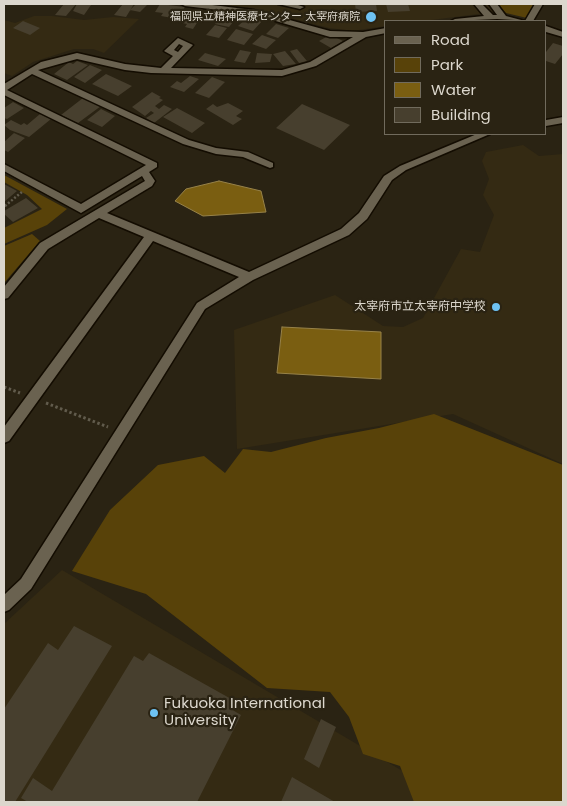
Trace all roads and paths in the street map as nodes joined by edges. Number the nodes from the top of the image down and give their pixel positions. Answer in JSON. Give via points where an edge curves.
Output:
{"nodes":[{"id":1,"x":185,"y":4,"type":"edge"},
{"id":2,"x":282,"y":4,"type":"edge"},
{"id":3,"x":478,"y":4,"type":"edge"},
{"id":4,"x":493,"y":4,"type":"edge"},
{"id":5,"x":539,"y":4,"type":"edge"},
{"id":6,"x":300,"y":7,"type":"dead end"},
{"id":7,"x":490,"y":17,"type":"junction"},
{"id":8,"x":503,"y":17,"type":"junction"},
{"id":9,"x":464,"y":20,"type":"edge"},
{"id":10,"x":516,"y":20,"type":"edge"},
{"id":11,"x":530,"y":20,"type":"edge"},
{"id":12,"x":547,"y":29,"type":"edge"},
{"id":13,"x":384,"y":30,"type":"edge"},
{"id":14,"x":363,"y":35,"type":"junction"},
{"id":15,"x":563,"y":35,"type":"edge"},
{"id":16,"x":189,"y":45,"type":"dead end"},
{"id":17,"x":31,"y":70,"type":"junction"},
{"id":18,"x":164,"y":70,"type":"junction"},
{"id":19,"x":4,"y":88,"type":"edge"},
{"id":20,"x":4,"y":92,"type":"edge"},
{"id":21,"x":563,"y":120,"type":"edge"},
{"id":22,"x":547,"y":123,"type":"edge"},
{"id":23,"x":483,"y":135,"type":"edge"},
{"id":24,"x":270,"y":165,"type":"dead end"},
{"id":25,"x":4,"y":167,"type":"edge"},
{"id":26,"x":143,"y":171,"type":"junction"},
{"id":27,"x":33,"y":182,"type":"junction"},
{"id":28,"x":4,"y":206,"type":"edge"},
{"id":29,"x":100,"y":214,"type":"junction"},
{"id":30,"x":151,"y":236,"type":"junction"},
{"id":31,"x":249,"y":277,"type":"junction"},
{"id":32,"x":4,"y":295,"type":"edge"},
{"id":33,"x":4,"y":387,"type":"edge"},
{"id":34,"x":22,"y":394,"type":"dead end"},
{"id":35,"x":40,"y":401,"type":"dead end"},
{"id":36,"x":122,"y":432,"type":"junction"},
{"id":37,"x":4,"y":437,"type":"edge"},
{"id":38,"x":4,"y":605,"type":"edge"}],
"edges":[{"from":1,"to":14,"type":"street","via":[[253,12],[330,34]]},
{"from":2,"to":6,"type":"street"},
{"from":3,"to":7,"type":"street"},
{"from":4,"to":8,"type":"street"},
{"from":5,"to":11,"type":"street"},
{"from":7,"to":8,"type":"street"},
{"from":7,"to":9,"type":"street"},
{"from":8,"to":10,"type":"street"},
{"from":12,"to":15,"type":"street"},
{"from":13,"to":14,"type":"street"},
{"from":14,"to":18,"type":"street","via":[[313,64],[282,73]]},
{"from":16,"to":18,"type":"street","via":[[178,41],[168,52],[179,55]]},
{"from":17,"to":18,"type":"street","via":[[77,56],[125,67]]},
{"from":17,"to":19,"type":"street"},
{"from":17,"to":24,"type":"street","via":[[186,142],[216,152],[245,154]]},
{"from":20,"to":26,"type":"street","via":[[154,165]]},
{"from":21,"to":22,"type":"street"},
{"from":23,"to":31,"type":"street","via":[[403,168],[388,178],[363,216],[345,232]]},
{"from":25,"to":27,"type":"street"},
{"from":26,"to":27,"type":"street","via":[[81,209]]},
{"from":26,"to":29,"type":"street","via":[[150,180],[148,184]]},
{"from":27,"to":28,"type":"path"},
{"from":29,"to":30,"type":"street"},
{"from":29,"to":32,"type":"street","via":[[44,246]]},
{"from":30,"to":31,"type":"street"},
{"from":30,"to":37,"type":"street"},
{"from":31,"to":36,"type":"street","via":[[201,306]]},
{"from":33,"to":34,"type":"path"},
{"from":35,"to":36,"type":"path"},
{"from":36,"to":38,"type":"street","via":[[26,584]]}]}
